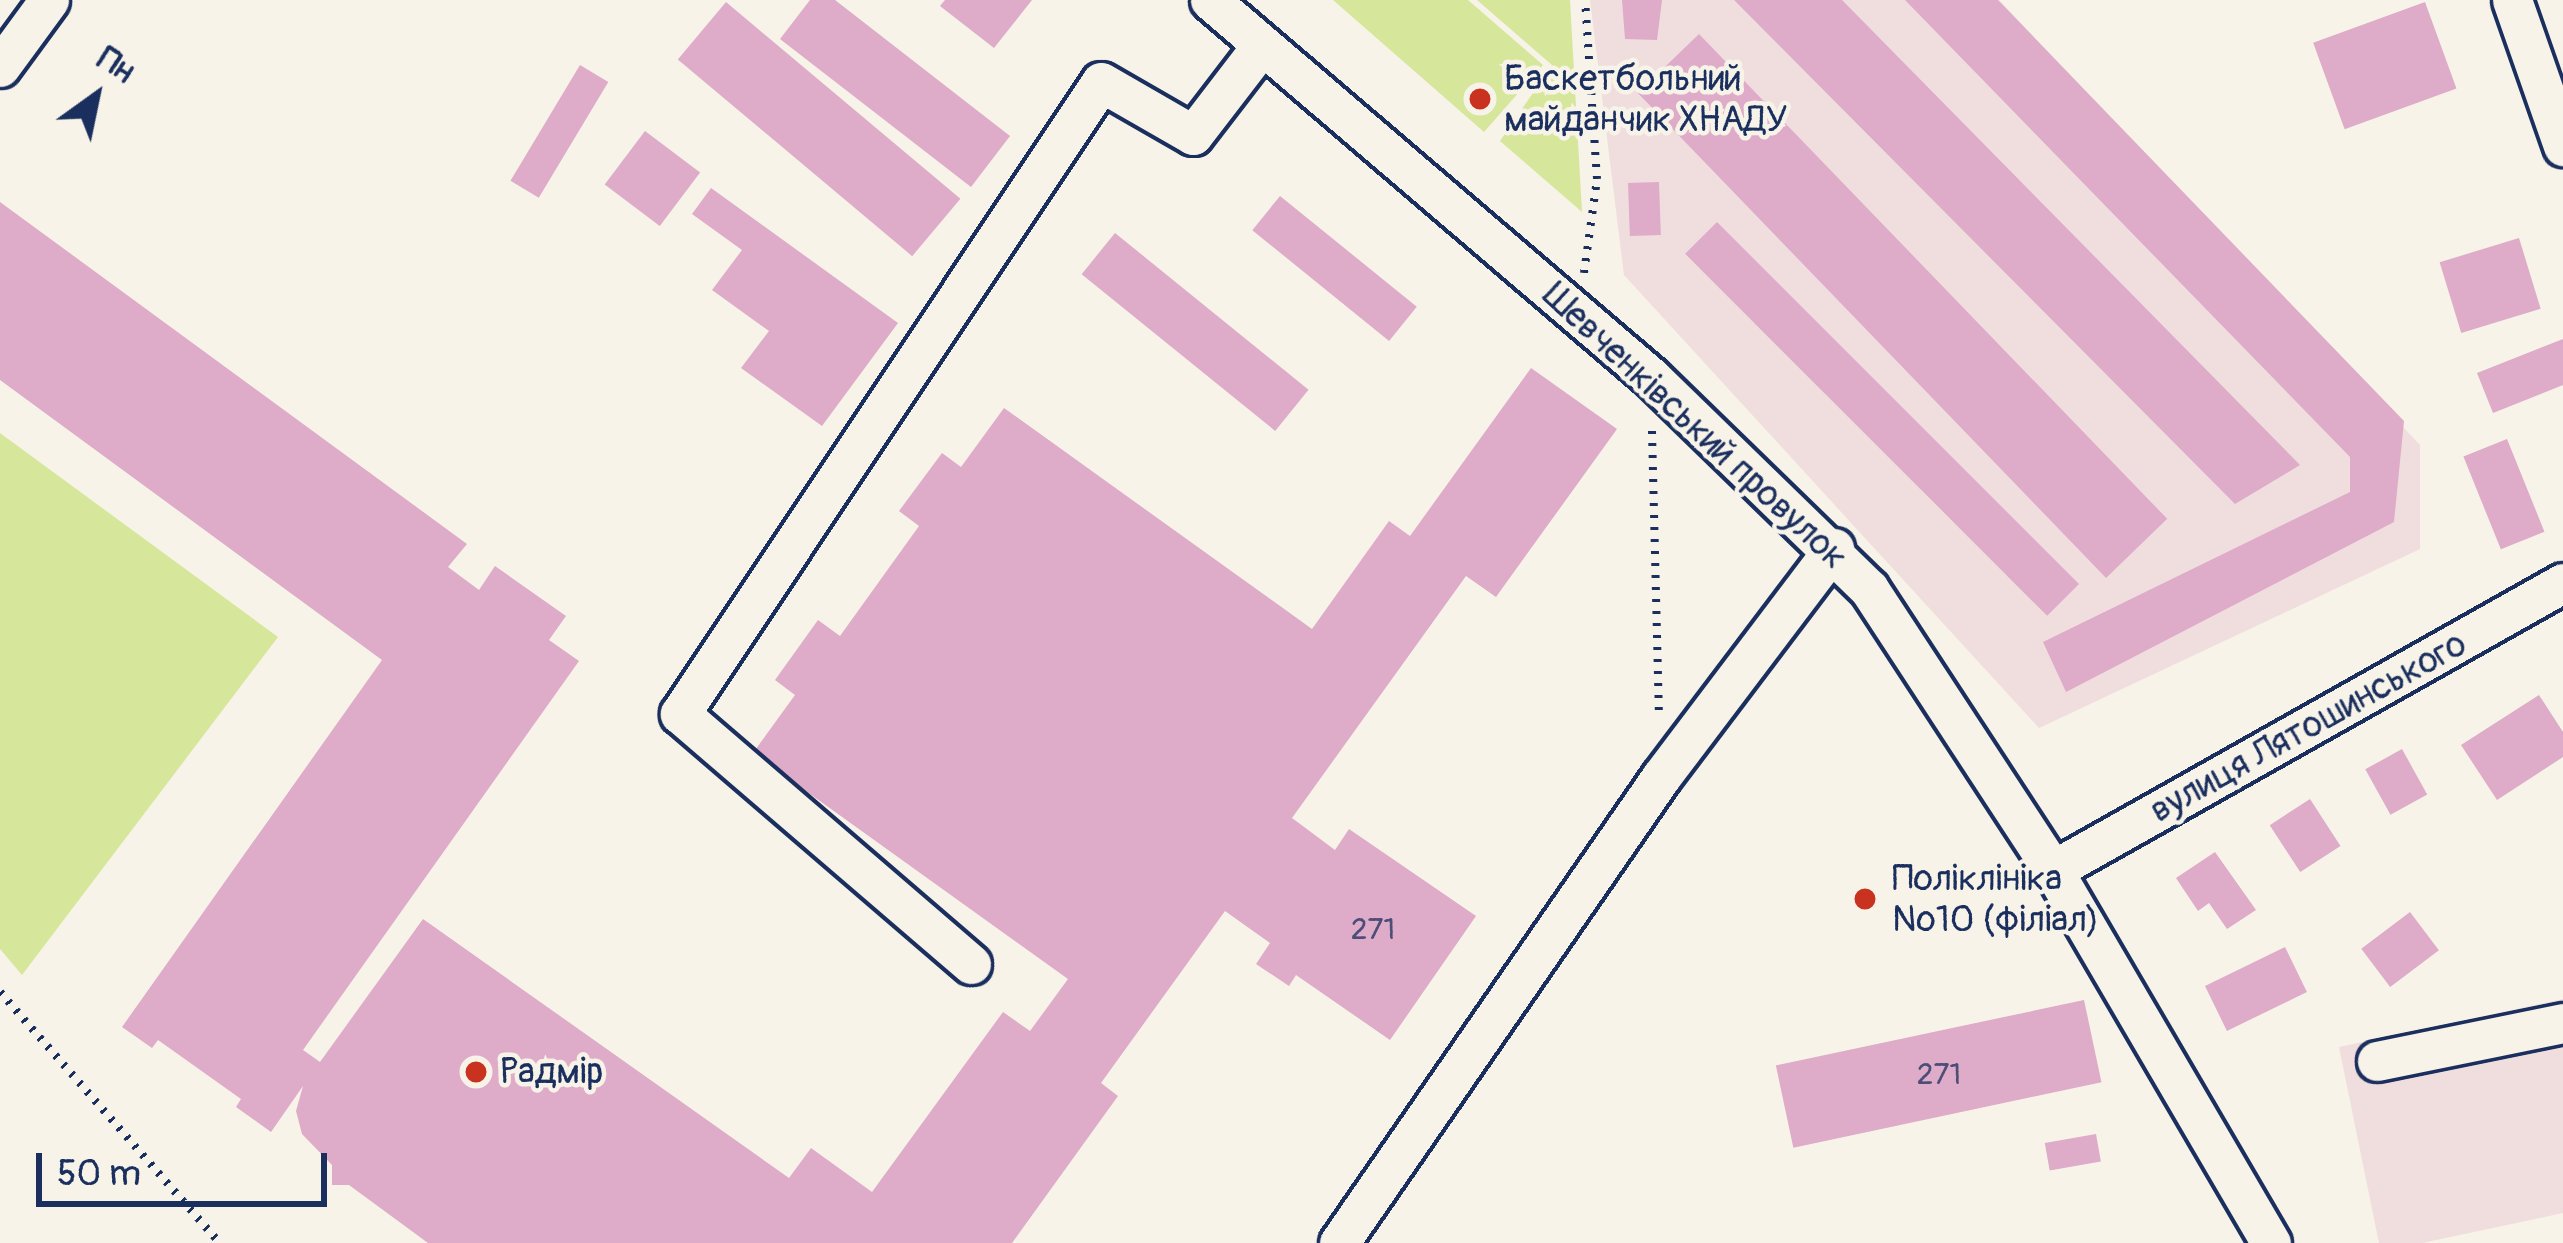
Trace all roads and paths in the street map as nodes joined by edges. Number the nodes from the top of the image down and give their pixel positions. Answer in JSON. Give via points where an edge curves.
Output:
{"nodes":[{"id":1,"x":50,"y":0,"type":"edge"},
{"id":2,"x":1210,"y":0,"type":"edge"},
{"id":3,"x":1586,"y":0,"type":"edge"},
{"id":4,"x":2512,"y":0,"type":"edge"},
{"id":5,"x":1262,"y":45,"type":"junction"},
{"id":6,"x":0,"y":67,"type":"edge"},
{"id":7,"x":2563,"y":146,"type":"edge"},
{"id":8,"x":1578,"y":316,"type":"junction"},
{"id":9,"x":1651,"y":377,"type":"junction"},
{"id":10,"x":1834,"y":548,"type":"junction"},
{"id":11,"x":2563,"y":584,"type":"edge"},
{"id":12,"x":1660,"y":777,"type":"junction"},
{"id":13,"x":2053,"y":871,"type":"junction"},
{"id":14,"x":970,"y":964,"type":"dead end"},
{"id":15,"x":0,"y":992,"type":"edge"},
{"id":16,"x":2563,"y":1023,"type":"edge"},
{"id":17,"x":2377,"y":1061,"type":"dead end"},
{"id":18,"x":220,"y":1243,"type":"edge"},
{"id":19,"x":1340,"y":1243,"type":"edge"},
{"id":20,"x":2271,"y":1243,"type":"edge"}],
"edges":[{"from":1,"to":6,"type":"street"},
{"from":2,"to":5,"type":"street","name":"Шевченківський провулок"},
{"from":3,"to":8,"type":"path","via":[[1597,179]]},
{"from":4,"to":7,"type":"street"},
{"from":5,"to":8,"type":"street","name":"Шевченківський провулок"},
{"from":5,"to":14,"type":"street","via":[[1193,135],[1101,82],[680,714]]},
{"from":8,"to":9,"type":"street","name":"Шевченківський провулок"},
{"from":9,"to":10,"type":"street","name":"Шевченківський провулок"},
{"from":9,"to":12,"type":"path"},
{"from":10,"to":12,"type":"street"},
{"from":10,"to":13,"type":"street","name":"Шевченківський провулок","via":[[1904,637]]},
{"from":11,"to":13,"type":"street","name":"вулиця Лятошинського"},
{"from":12,"to":19,"type":"street"},
{"from":13,"to":20,"type":"street","name":"Шевченківський провулок"},
{"from":15,"to":18,"type":"path"},
{"from":16,"to":17,"type":"street"}]}
